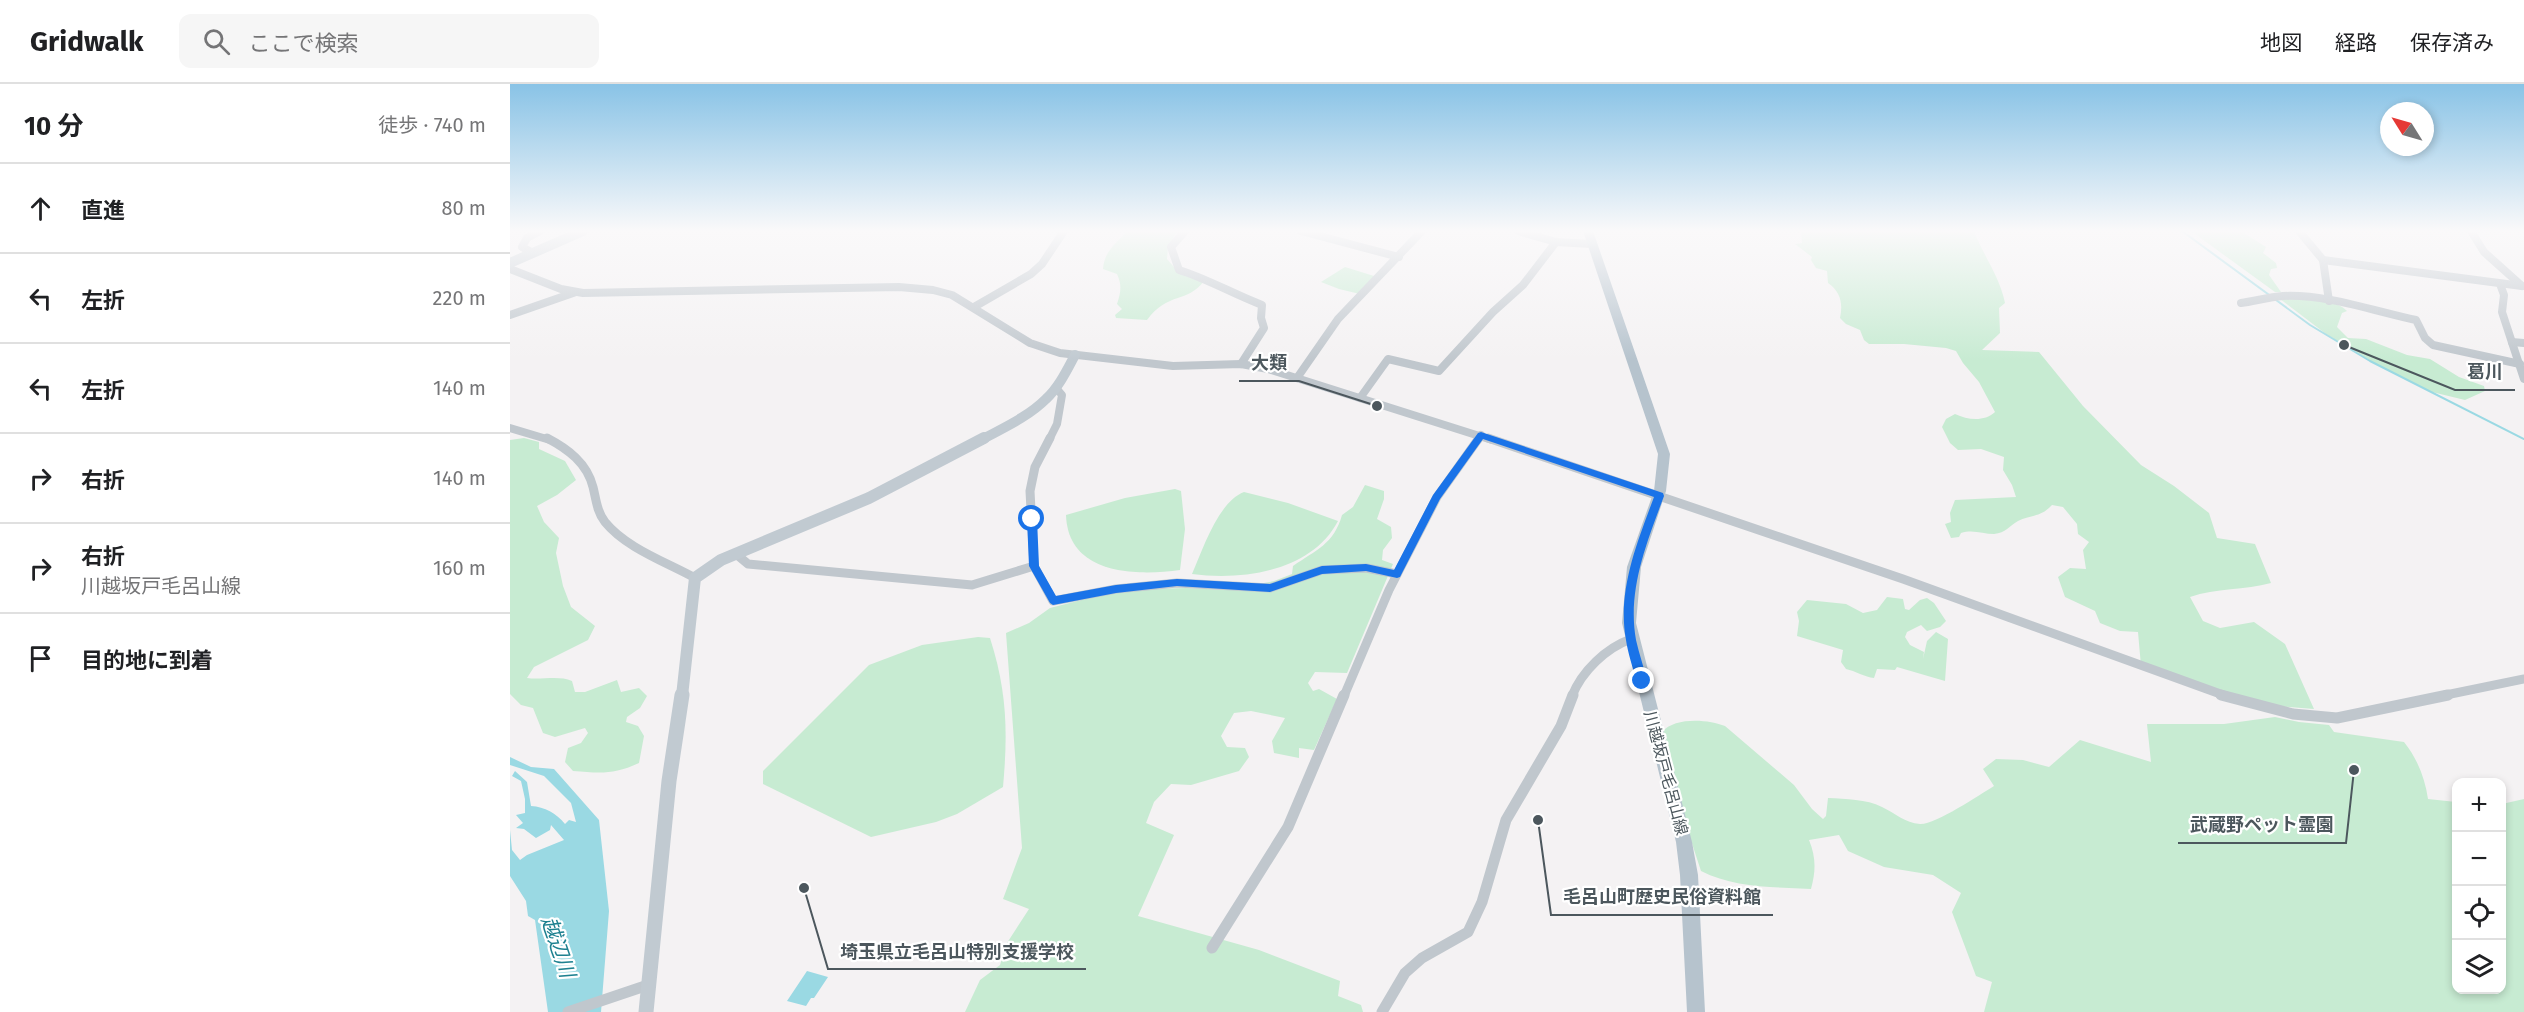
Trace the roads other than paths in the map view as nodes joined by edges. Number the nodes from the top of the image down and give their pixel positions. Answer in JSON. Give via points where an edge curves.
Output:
{"nodes":[{"id":1,"x":523,"y":274,"type":"edge"},
{"id":2,"x":1030,"y":274,"type":"edge"},
{"id":3,"x":1192,"y":274,"type":"edge"},
{"id":4,"x":1382,"y":274,"type":"edge"},
{"id":5,"x":1531,"y":274,"type":"edge"},
{"id":6,"x":1602,"y":274,"type":"edge"},
{"id":7,"x":2325,"y":274,"type":"edge"},
{"id":8,"x":2429,"y":274,"type":"edge"},
{"id":9,"x":2509,"y":274,"type":"edge"},
{"id":10,"x":2500,"y":284,"type":"junction"},
{"id":11,"x":2523,"y":287,"type":"edge"},
{"id":12,"x":576,"y":292,"type":"junction"},
{"id":13,"x":2328,"y":301,"type":"junction"},
{"id":14,"x":2241,"y":303,"type":"dead end"},
{"id":15,"x":975,"y":307,"type":"junction"},
{"id":16,"x":510,"y":315,"type":"edge"},
{"id":17,"x":2512,"y":342,"type":"junction"},
{"id":18,"x":2524,"y":343,"type":"edge"},
{"id":19,"x":1075,"y":355,"type":"junction"},
{"id":20,"x":1241,"y":364,"type":"junction"},
{"id":21,"x":2520,"y":364,"type":"junction"},
{"id":22,"x":1297,"y":378,"type":"junction"},
{"id":23,"x":2524,"y":379,"type":"edge"},
{"id":24,"x":1056,"y":387,"type":"junction"},
{"id":25,"x":1360,"y":398,"type":"junction"},
{"id":26,"x":510,"y":428,"type":"edge"},
{"id":27,"x":1481,"y":435,"type":"junction"},
{"id":28,"x":1660,"y":496,"type":"junction"},
{"id":29,"x":736,"y":554,"type":"junction"},
{"id":30,"x":1034,"y":566,"type":"junction"},
{"id":31,"x":1397,"y":574,"type":"junction"},
{"id":32,"x":695,"y":578,"type":"junction"},
{"id":33,"x":1631,"y":639,"type":"junction"},
{"id":34,"x":2524,"y":679,"type":"edge"},
{"id":35,"x":1212,"y":948,"type":"dead end"},
{"id":36,"x":648,"y":985,"type":"junction"},
{"id":37,"x":568,"y":1012,"type":"edge"},
{"id":38,"x":646,"y":1012,"type":"edge"},
{"id":39,"x":1382,"y":1012,"type":"edge"},
{"id":40,"x":1696,"y":1012,"type":"edge"}],
"edges":[{"from":1,"to":12,"type":"street"},
{"from":2,"to":15,"type":"street"},
{"from":3,"to":20,"type":"street","via":[[1262,305],[1264,328]]},
{"from":4,"to":22,"type":"street","via":[[1338,320]]},
{"from":5,"to":25,"type":"street","via":[[1439,371],[1388,359]]},
{"from":6,"to":28,"type":"main road","name":"川越坂戸毛呂山線","via":[[1663,447]]},
{"from":7,"to":13,"type":"street"},
{"from":8,"to":10,"type":"street"},
{"from":9,"to":11,"type":"street"},
{"from":10,"to":11,"type":"street"},
{"from":10,"to":17,"type":"street","via":[[2504,295],[2502,312]]},
{"from":12,"to":15,"type":"street","via":[[905,287],[940,291]]},
{"from":12,"to":16,"type":"street"},
{"from":13,"to":14,"type":"street","via":[[2275,298]]},
{"from":13,"to":21,"type":"street","via":[[2416,320],[2433,345]]},
{"from":15,"to":19,"type":"street","via":[[1036,346]]},
{"from":17,"to":18,"type":"street"},
{"from":17,"to":21,"type":"street"},
{"from":19,"to":20,"type":"street","via":[[1189,368]]},
{"from":19,"to":24,"type":"street"},
{"from":20,"to":22,"type":"street"},
{"from":21,"to":23,"type":"street"},
{"from":22,"to":25,"type":"street"},
{"from":24,"to":29,"type":"street","via":[[1047,399],[1017,421],[906,480]]},
{"from":24,"to":30,"type":"street","via":[[1062,395],[1057,424],[1035,467],[1030,491]]},
{"from":25,"to":27,"type":"street"},
{"from":26,"to":32,"type":"street","via":[[544,436],[573,454],[590,479],[607,525]]},
{"from":27,"to":28,"type":"street"},
{"from":27,"to":31,"type":"street","via":[[1437,497]]},
{"from":28,"to":33,"type":"main road","name":"川越坂戸毛呂山線","via":[[1633,573],[1629,601]]},
{"from":28,"to":34,"type":"street","via":[[2004,615],[2155,674],[2287,714],[2337,718]]},
{"from":29,"to":30,"type":"street","via":[[748,564],[972,585]]},
{"from":29,"to":32,"type":"street"},
{"from":30,"to":31,"type":"street","via":[[1053,601],[1177,583],[1270,588],[1322,570],[1366,568]]},
{"from":31,"to":35,"type":"street","via":[[1288,827]]},
{"from":32,"to":36,"type":"street"},
{"from":33,"to":39,"type":"street","via":[[1617,644],[1597,660],[1575,689],[1561,726],[1506,819],[1482,902],[1468,932],[1422,958],[1405,973]]},
{"from":33,"to":40,"type":"main road","name":"川越坂戸毛呂山線","via":[[1684,842]]},
{"from":36,"to":37,"type":"street"},
{"from":36,"to":38,"type":"street"}]}
